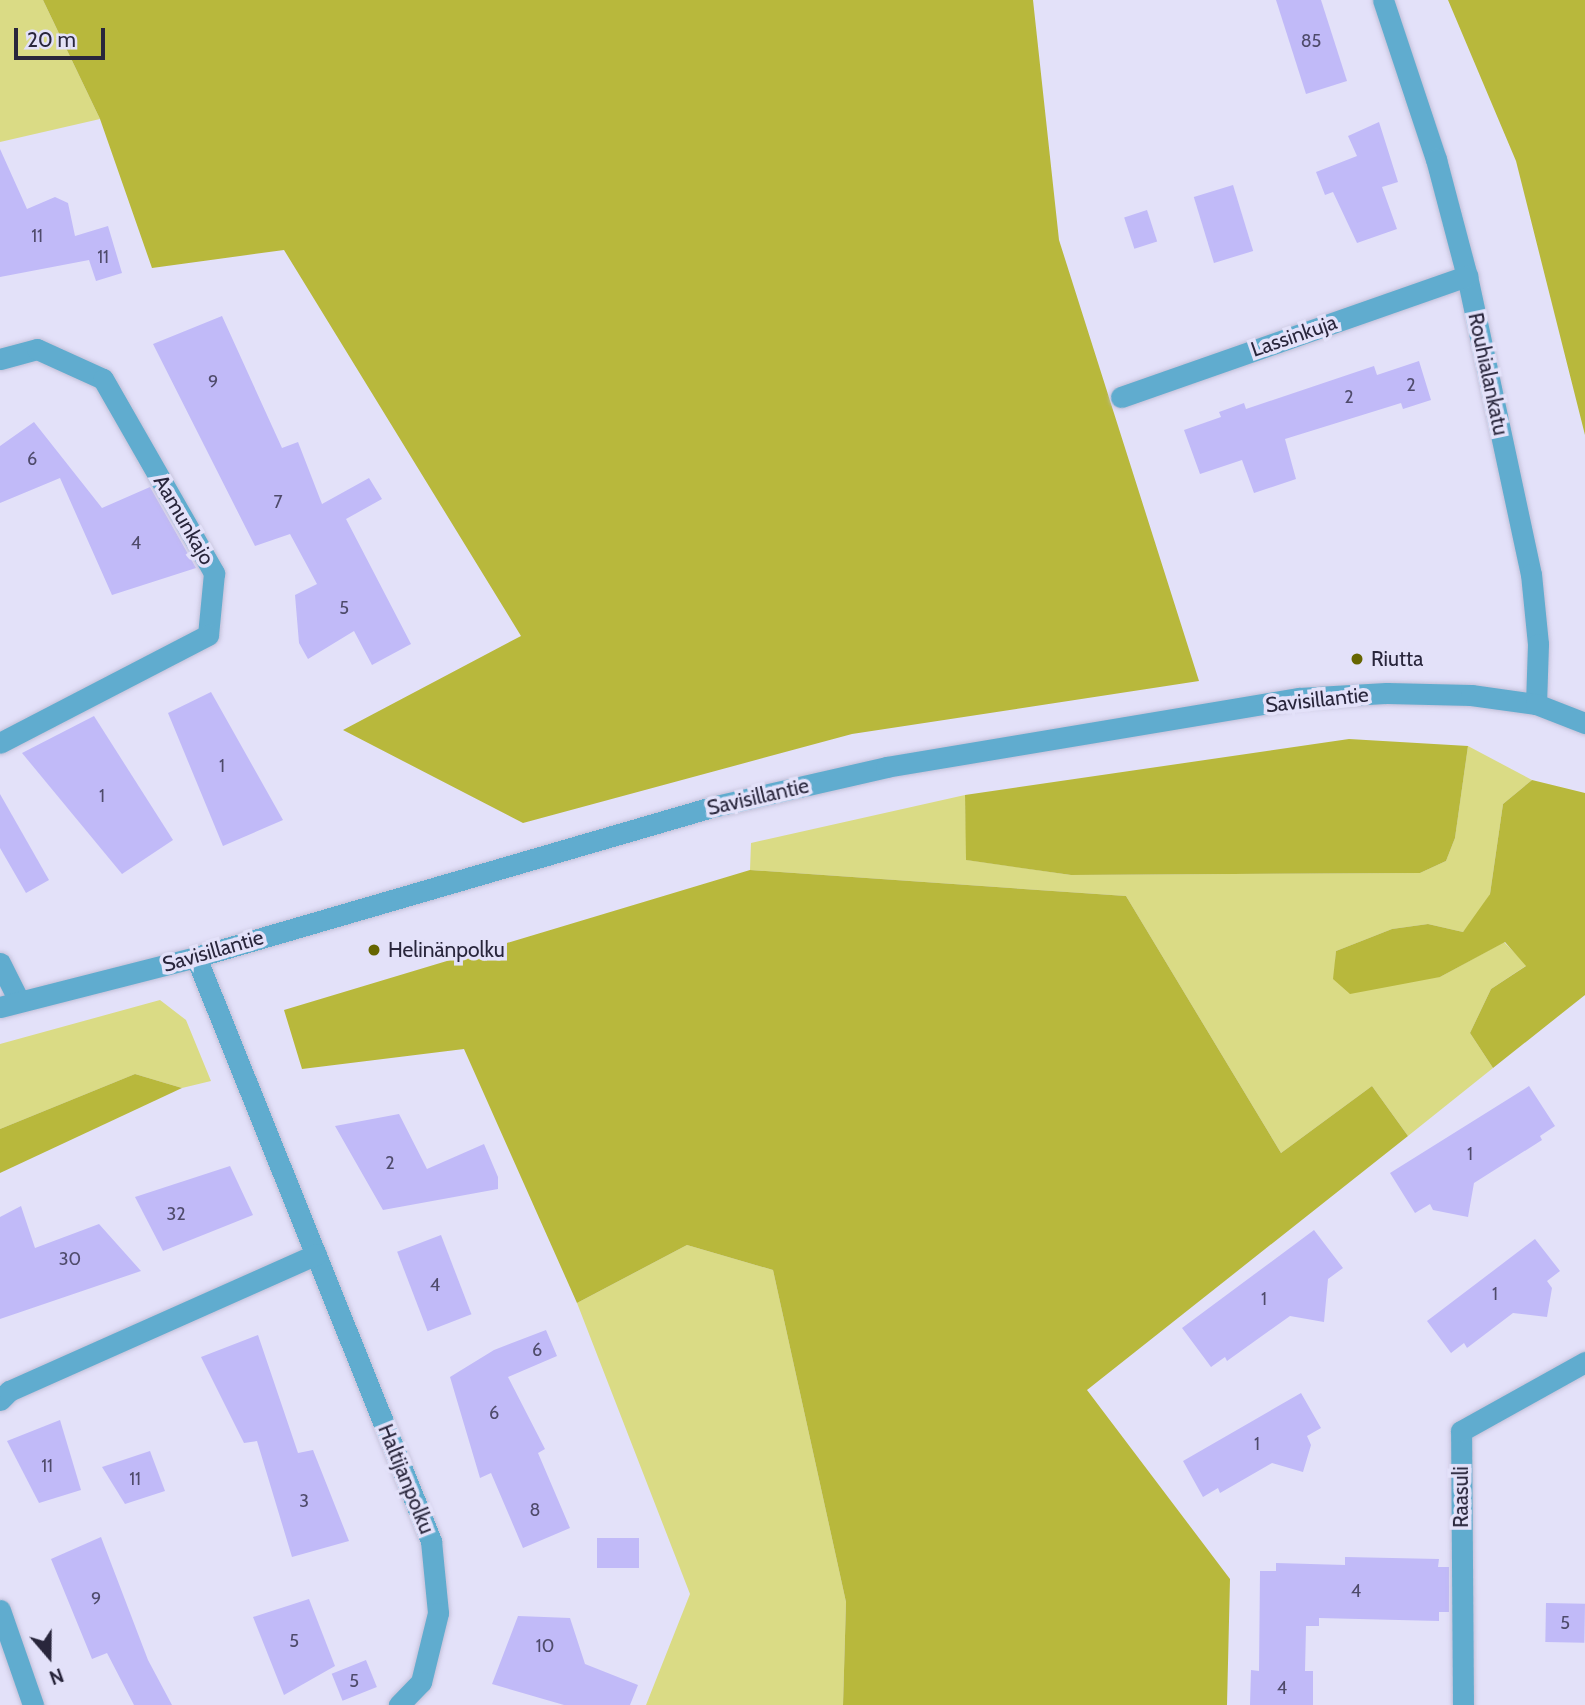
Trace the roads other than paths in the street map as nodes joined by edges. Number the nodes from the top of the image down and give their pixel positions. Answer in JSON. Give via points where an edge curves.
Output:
{"nodes":[{"id":1,"x":1383,"y":0,"type":"edge"},
{"id":2,"x":1467,"y":276,"type":"junction"},
{"id":3,"x":0,"y":359,"type":"edge"},
{"id":4,"x":1121,"y":397,"type":"dead end"},
{"id":5,"x":1536,"y":704,"type":"junction"},
{"id":6,"x":1585,"y":723,"type":"edge"},
{"id":7,"x":0,"y":743,"type":"edge"},
{"id":8,"x":196,"y":957,"type":"junction"},
{"id":9,"x":0,"y":962,"type":"edge"},
{"id":10,"x":9,"y":1004,"type":"edge"},
{"id":11,"x":316,"y":1254,"type":"junction"},
{"id":12,"x":1585,"y":1362,"type":"edge"},
{"id":13,"x":0,"y":1400,"type":"edge"},
{"id":14,"x":0,"y":1610,"type":"edge"},
{"id":15,"x":33,"y":1705,"type":"edge"},
{"id":16,"x":398,"y":1705,"type":"edge"},
{"id":17,"x":1463,"y":1705,"type":"edge"}],
"edges":[{"from":1,"to":2,"type":"street","name":"Rouhialankatu","via":[[1436,159]]},
{"from":2,"to":4,"type":"street","name":"Lassinkuja"},
{"from":2,"to":5,"type":"street","name":"Rouhialankatu","via":[[1531,573],[1538,644]]},
{"from":3,"to":7,"type":"street","name":"Aamunkajo","via":[[37,349],[103,379],[214,573],[208,635]]},
{"from":5,"to":6,"type":"street"},
{"from":5,"to":8,"type":"street","name":"Savisillantie","via":[[1459,695],[1300,698],[886,767],[712,807]]},
{"from":8,"to":10,"type":"street","name":"Savisillantie"},
{"from":8,"to":11,"type":"street","name":"Haltijanpolku"},
{"from":9,"to":10,"type":"street"},
{"from":11,"to":13,"type":"street","via":[[9,1391]]},
{"from":11,"to":16,"type":"street","name":"Haltijanpolku","via":[[431,1541],[438,1613],[421,1682]]},
{"from":12,"to":17,"type":"street","name":"Raasuli","via":[[1461,1432]]},
{"from":14,"to":15,"type":"street"}]}
